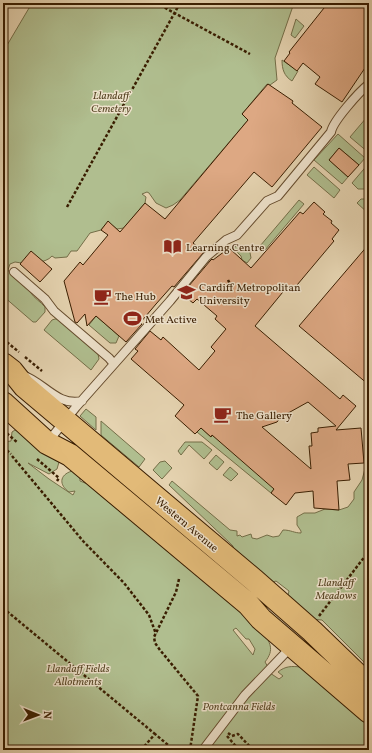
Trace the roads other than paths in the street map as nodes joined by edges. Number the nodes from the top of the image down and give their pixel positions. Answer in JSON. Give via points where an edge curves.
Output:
{"nodes":[{"id":1,"x":369,"y":84,"type":"edge"},
{"id":2,"x":14,"y":272,"type":"dead end"},
{"id":3,"x":114,"y":364,"type":"junction"},
{"id":4,"x":8,"y":368,"type":"edge"},
{"id":5,"x":82,"y":401,"type":"junction"},
{"id":6,"x":3,"y":403,"type":"edge"},
{"id":7,"x":64,"y":421,"type":"junction"},
{"id":8,"x":47,"y":443,"type":"junction"},
{"id":9,"x":292,"y":646,"type":"junction"},
{"id":10,"x":369,"y":686,"type":"edge"},
{"id":11,"x":369,"y":712,"type":"edge"},
{"id":12,"x":203,"y":750,"type":"edge"}],
"edges":[{"from":1,"to":3,"type":"lane","via":[[345,110],[331,132],[278,196],[267,201],[237,235],[226,240],[206,257]]},
{"from":2,"to":3,"type":"lane"},
{"from":3,"to":5,"type":"lane"},
{"from":4,"to":5,"type":"lane","via":[[30,377],[61,399]]},
{"from":4,"to":7,"type":"highway","name":"Western Avenue","via":[[24,386]]},
{"from":5,"to":7,"type":"lane"},
{"from":6,"to":8,"type":"highway","name":"Western Avenue"},
{"from":7,"to":8,"type":"lane"},
{"from":7,"to":10,"type":"highway","name":"Western Avenue","via":[[254,580]]},
{"from":8,"to":9,"type":"highway","name":"Western Avenue","via":[[70,455],[248,604],[260,619]]},
{"from":9,"to":11,"type":"highway","name":"Western Avenue"},
{"from":9,"to":12,"type":"lane","via":[[245,695]]}]}
